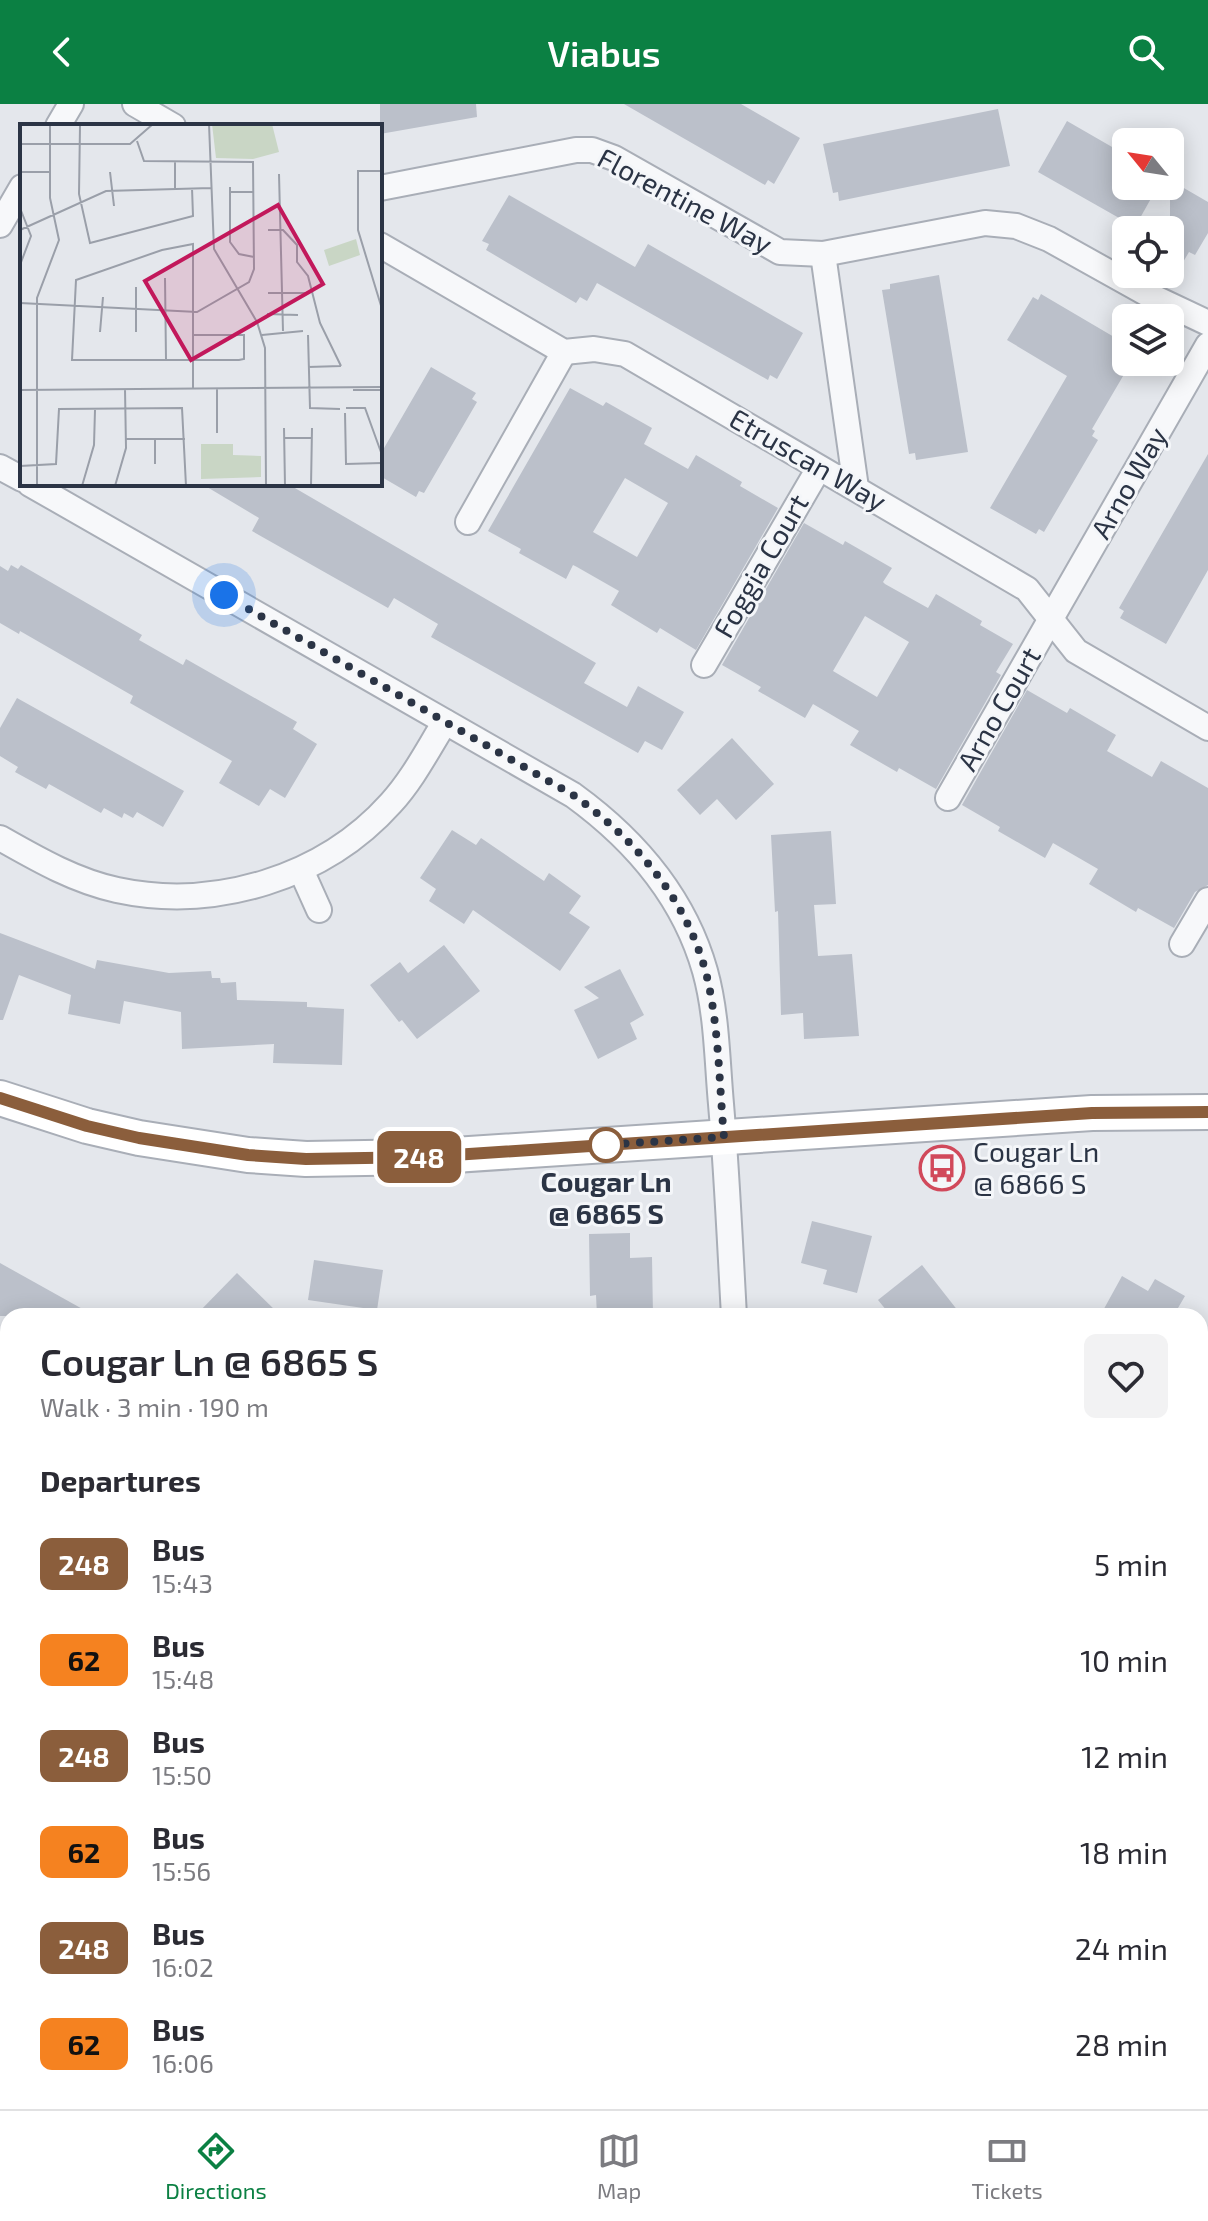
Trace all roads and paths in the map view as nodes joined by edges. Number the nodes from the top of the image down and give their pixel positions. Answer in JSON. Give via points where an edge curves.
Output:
{"nodes":[{"id":1,"x":71,"y":104,"type":"edge"},
{"id":2,"x":135,"y":104,"type":"edge"},
{"id":3,"x":59,"y":124,"type":"edge"},
{"id":4,"x":170,"y":124,"type":"edge"},
{"id":5,"x":382,"y":188,"type":"edge"},
{"id":6,"x":20,"y":190,"type":"edge"},
{"id":7,"x":0,"y":225,"type":"edge"},
{"id":8,"x":382,"y":246,"type":"edge"},
{"id":9,"x":823,"y":254,"type":"junction"},
{"id":10,"x":1208,"y":323,"type":"edge"},
{"id":11,"x":1208,"y":345,"type":"edge"},
{"id":12,"x":564,"y":352,"type":"junction"},
{"id":13,"x":0,"y":467,"type":"edge"},
{"id":14,"x":819,"y":468,"type":"junction"},
{"id":15,"x":20,"y":478,"type":"edge"},
{"id":16,"x":33,"y":486,"type":"edge"},
{"id":17,"x":856,"y":488,"type":"junction"},
{"id":18,"x":468,"y":522,"type":"dead end"},
{"id":19,"x":1051,"y":620,"type":"junction"},
{"id":20,"x":704,"y":665,"type":"dead end"},
{"id":21,"x":445,"y":722,"type":"junction"},
{"id":22,"x":1208,"y":728,"type":"edge"},
{"id":23,"x":948,"y":798,"type":"dead end"},
{"id":24,"x":0,"y":838,"type":"edge"},
{"id":25,"x":301,"y":870,"type":"junction"},
{"id":26,"x":1208,"y":900,"type":"edge"},
{"id":27,"x":319,"y":910,"type":"dead end"},
{"id":28,"x":1182,"y":944,"type":"dead end"},
{"id":29,"x":0,"y":1098,"type":"edge"},
{"id":30,"x":1208,"y":1112,"type":"edge"},
{"id":31,"x":724,"y":1137,"type":"junction"},
{"id":32,"x":734,"y":1308,"type":"edge"}],
"edges":[{"from":1,"to":3,"type":"street"},
{"from":2,"to":4,"type":"street"},
{"from":5,"to":9,"type":"street","name":"Florentine Way","via":[[592,150],[780,252]]},
{"from":6,"to":7,"type":"street"},
{"from":8,"to":12,"type":"street"},
{"from":9,"to":10,"type":"street","name":"Florentine Way","via":[[985,223],[1016,226]]},
{"from":9,"to":17,"type":"street"},
{"from":11,"to":19,"type":"street","name":"Arno Way"},
{"from":12,"to":14,"type":"street","name":"Etruscan Way","via":[[625,354]]},
{"from":12,"to":18,"type":"street"},
{"from":13,"to":15,"type":"street"},
{"from":14,"to":17,"type":"street","name":"Etruscan Way"},
{"from":14,"to":20,"type":"street","name":"Foggia Court"},
{"from":16,"to":21,"type":"street"},
{"from":17,"to":19,"type":"street","name":"Etruscan Way","via":[[1027,589]]},
{"from":19,"to":22,"type":"street","name":"Etruscan Way","via":[[1076,651]]},
{"from":19,"to":23,"type":"street","name":"Arno Court"},
{"from":21,"to":25,"type":"street","via":[[392,802],[341,846]]},
{"from":21,"to":31,"type":"street","via":[[599,814],[666,886],[706,973]]},
{"from":24,"to":25,"type":"street","via":[[86,880],[147,894],[242,889]]},
{"from":25,"to":27,"type":"street"},
{"from":26,"to":28,"type":"street"},
{"from":29,"to":31,"type":"main road","via":[[139,1138],[306,1159],[424,1157]]},
{"from":30,"to":31,"type":"main road","via":[[1092,1113]]},
{"from":31,"to":32,"type":"street"}]}
